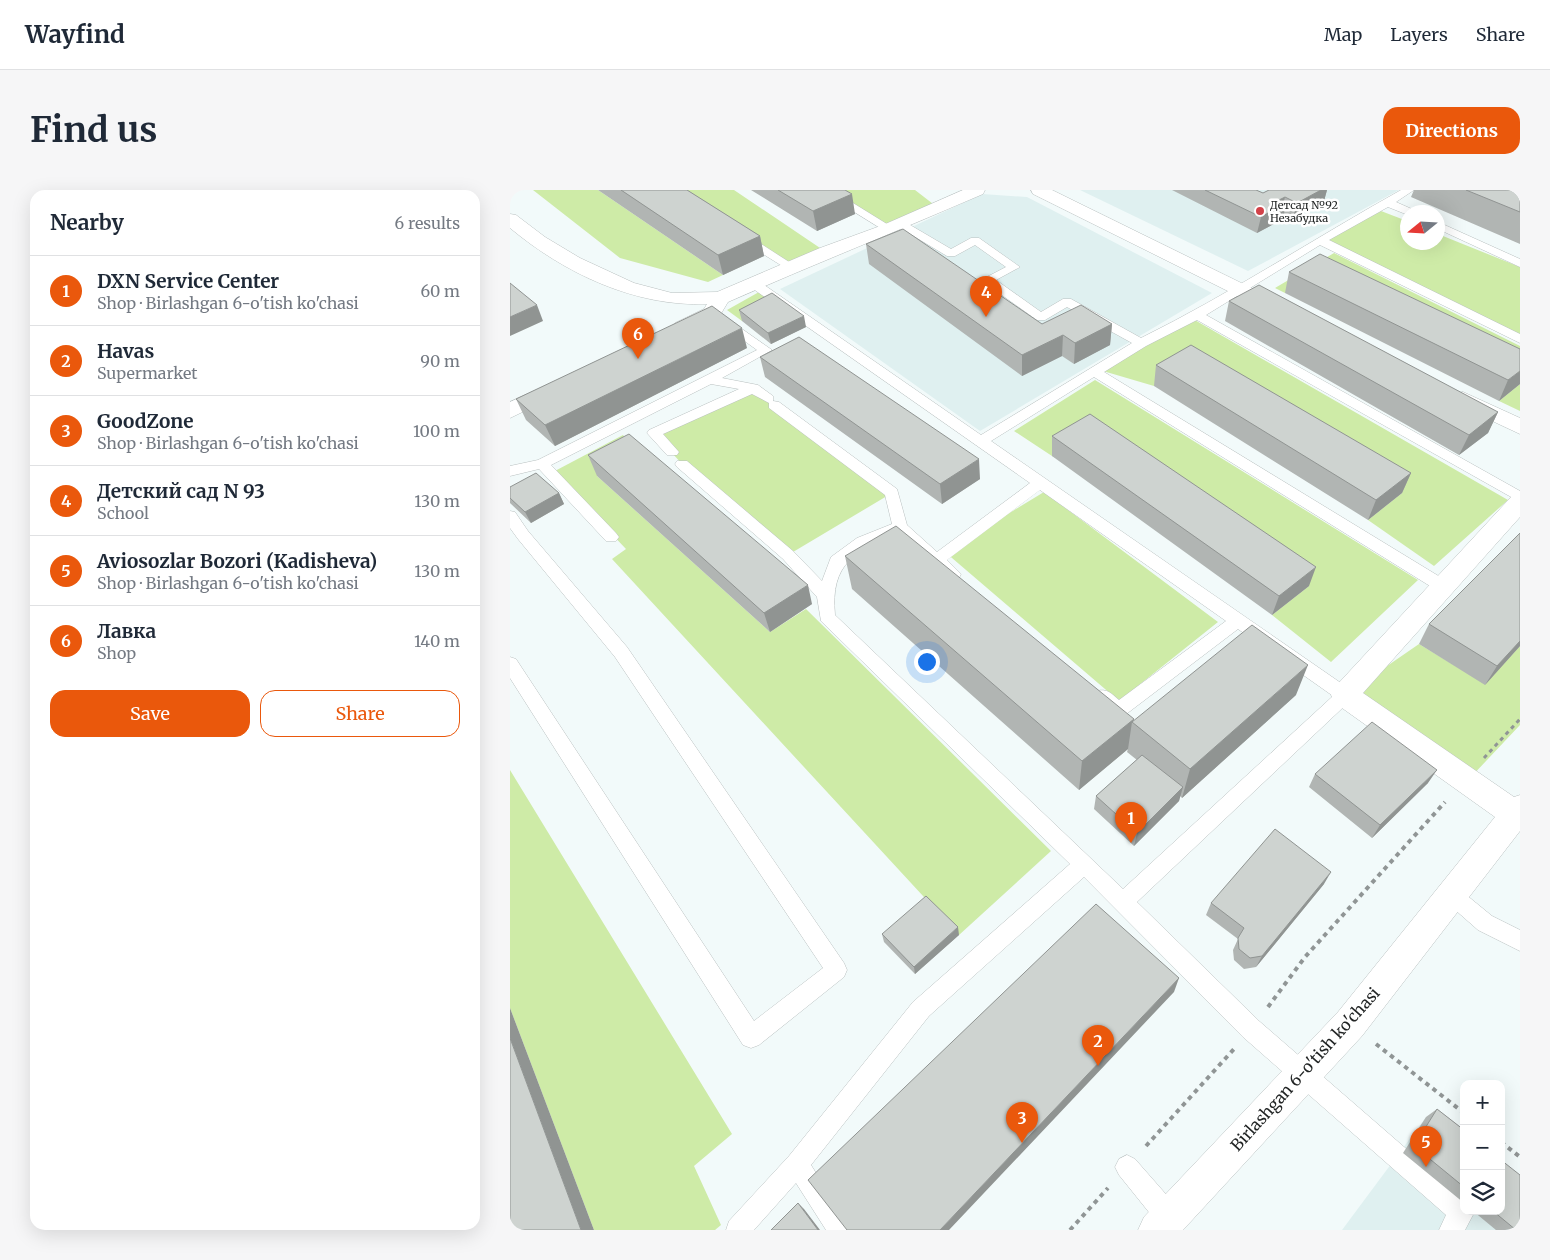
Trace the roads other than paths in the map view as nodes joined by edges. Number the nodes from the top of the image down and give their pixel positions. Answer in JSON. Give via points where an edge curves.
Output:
{"nodes":[{"id":1,"x":824,"y":190,"type":"edge"},
{"id":2,"x":977,"y":190,"type":"edge"},
{"id":3,"x":1039,"y":190,"type":"edge"},
{"id":4,"x":1409,"y":190,"type":"edge"},
{"id":5,"x":1386,"y":202,"type":"junction"},
{"id":6,"x":1400,"y":208,"type":"edge"},
{"id":7,"x":510,"y":219,"type":"edge"},
{"id":8,"x":895,"y":226,"type":"junction"},
{"id":9,"x":1445,"y":228,"type":"edge"},
{"id":10,"x":734,"y":231,"type":"edge"},
{"id":11,"x":1320,"y":240,"type":"junction"},
{"id":12,"x":1520,"y":263,"type":"edge"},
{"id":13,"x":791,"y":267,"type":"junction"},
{"id":14,"x":753,"y":283,"type":"junction"},
{"id":15,"x":1240,"y":290,"type":"junction"},
{"id":16,"x":716,"y":305,"type":"junction"},
{"id":17,"x":1198,"y":315,"type":"junction"},
{"id":18,"x":1293,"y":316,"type":"edge"},
{"id":19,"x":668,"y":334,"type":"edge"},
{"id":20,"x":1520,"y":339,"type":"edge"},
{"id":21,"x":1141,"y":343,"type":"junction"},
{"id":22,"x":1095,"y":372,"type":"junction"},
{"id":23,"x":707,"y":379,"type":"junction"},
{"id":24,"x":571,"y":380,"type":"edge"},
{"id":25,"x":754,"y":388,"type":"junction"},
{"id":26,"x":1450,"y":393,"type":"edge"},
{"id":27,"x":510,"y":411,"type":"edge"},
{"id":28,"x":636,"y":418,"type":"junction"},
{"id":29,"x":1520,"y":427,"type":"edge"},
{"id":30,"x":654,"y":433,"type":"junction"},
{"id":31,"x":980,"y":441,"type":"junction"},
{"id":32,"x":542,"y":464,"type":"junction"},
{"id":33,"x":510,"y":471,"type":"edge"},
{"id":34,"x":1040,"y":483,"type":"junction"},
{"id":35,"x":1520,"y":497,"type":"edge"},
{"id":36,"x":1520,"y":502,"type":"edge"},
{"id":37,"x":510,"y":516,"type":"edge"},
{"id":38,"x":900,"y":527,"type":"junction"},
{"id":39,"x":611,"y":537,"type":"dead end"},
{"id":40,"x":516,"y":539,"type":"edge"},
{"id":41,"x":936,"y":560,"type":"junction"},
{"id":42,"x":967,"y":586,"type":"edge"},
{"id":43,"x":1444,"y":587,"type":"junction"},
{"id":44,"x":825,"y":595,"type":"junction"},
{"id":45,"x":1238,"y":620,"type":"junction"},
{"id":46,"x":510,"y":664,"type":"edge"},
{"id":47,"x":1089,"y":684,"type":"edge"},
{"id":48,"x":1345,"y":695,"type":"junction"},
{"id":49,"x":1518,"y":811,"type":"edge"},
{"id":50,"x":1084,"y":864,"type":"junction"},
{"id":51,"x":1452,"y":895,"type":"junction"},
{"id":52,"x":1123,"y":902,"type":"junction"},
{"id":53,"x":1520,"y":941,"type":"edge"},
{"id":54,"x":1302,"y":1075,"type":"junction"},
{"id":55,"x":797,"y":1164,"type":"junction"},
{"id":56,"x":1127,"y":1167,"type":"road end"},
{"id":57,"x":1163,"y":1223,"type":"edge"},
{"id":58,"x":738,"y":1230,"type":"edge"},
{"id":59,"x":840,"y":1230,"type":"edge"},
{"id":60,"x":1451,"y":1230,"type":"edge"}],
"edges":[{"from":1,"to":8,"type":"lane"},
{"from":2,"to":8,"type":"street"},
{"from":3,"to":15,"type":"street"},
{"from":4,"to":5,"type":"lane"},
{"from":5,"to":6,"type":"lane"},
{"from":5,"to":11,"type":"lane"},
{"from":7,"to":16,"type":"street","via":[[562,256],[645,294]]},
{"from":8,"to":13,"type":"street"},
{"from":8,"to":21,"type":"lane","via":[[951,254],[975,240],[1014,267],[988,280],[1041,317],[1067,302]]},
{"from":9,"to":12,"type":"lane"},
{"from":10,"to":13,"type":"lane"},
{"from":11,"to":15,"type":"lane"},
{"from":11,"to":20,"type":"lane"},
{"from":13,"to":14,"type":"street"},
{"from":14,"to":16,"type":"street"},
{"from":14,"to":31,"type":"lane"},
{"from":15,"to":17,"type":"lane"},
{"from":15,"to":18,"type":"street"},
{"from":16,"to":19,"type":"street"},
{"from":16,"to":23,"type":"lane","via":[[766,350]]},
{"from":17,"to":21,"type":"lane"},
{"from":17,"to":35,"type":"lane"},
{"from":21,"to":22,"type":"lane"},
{"from":22,"to":31,"type":"lane"},
{"from":22,"to":43,"type":"lane"},
{"from":23,"to":25,"type":"lane"},
{"from":23,"to":28,"type":"lane"},
{"from":24,"to":27,"type":"street"},
{"from":25,"to":30,"type":"lane"},
{"from":25,"to":38,"type":"lane","via":[[892,493]]},
{"from":26,"to":29,"type":"street"},
{"from":28,"to":30,"type":"lane"},
{"from":28,"to":32,"type":"lane"},
{"from":30,"to":44,"type":"lane","via":[[677,458],[788,555]]},
{"from":31,"to":34,"type":"lane"},
{"from":32,"to":33,"type":"lane"},
{"from":32,"to":39,"type":"lane"},
{"from":34,"to":41,"type":"lane"},
{"from":34,"to":45,"type":"lane"},
{"from":36,"to":43,"type":"street"},
{"from":37,"to":40,"type":"lane"},
{"from":38,"to":41,"type":"lane"},
{"from":38,"to":44,"type":"lane","via":[[862,542],[837,561]]},
{"from":40,"to":46,"type":"lane","via":[[621,652],[837,970],[750,1037]]},
{"from":41,"to":42,"type":"lane"},
{"from":43,"to":48,"type":"street"},
{"from":44,"to":50,"type":"lane","via":[[827,617]]},
{"from":45,"to":47,"type":"lane","via":[[1119,710]]},
{"from":45,"to":48,"type":"lane"},
{"from":48,"to":49,"type":"street","via":[[1465,779]]},
{"from":48,"to":52,"type":"lane"},
{"from":49,"to":51,"type":"street","name":"Birlashgan 6-o'tish ko'chasi"},
{"from":50,"to":52,"type":"lane"},
{"from":50,"to":55,"type":"lane","via":[[922,1009]]},
{"from":51,"to":53,"type":"lane","via":[[1485,923]]},
{"from":51,"to":54,"type":"street","name":"Birlashgan 6-o'tish ko'chasi","via":[[1350,1024]]},
{"from":52,"to":54,"type":"lane"},
{"from":54,"to":57,"type":"street","name":"Birlashgan 6-o'tish ko'chasi"},
{"from":54,"to":60,"type":"lane","via":[[1462,1213]]},
{"from":55,"to":58,"type":"lane"},
{"from":55,"to":59,"type":"lane"},
{"from":56,"to":57,"type":"lane"}]}
